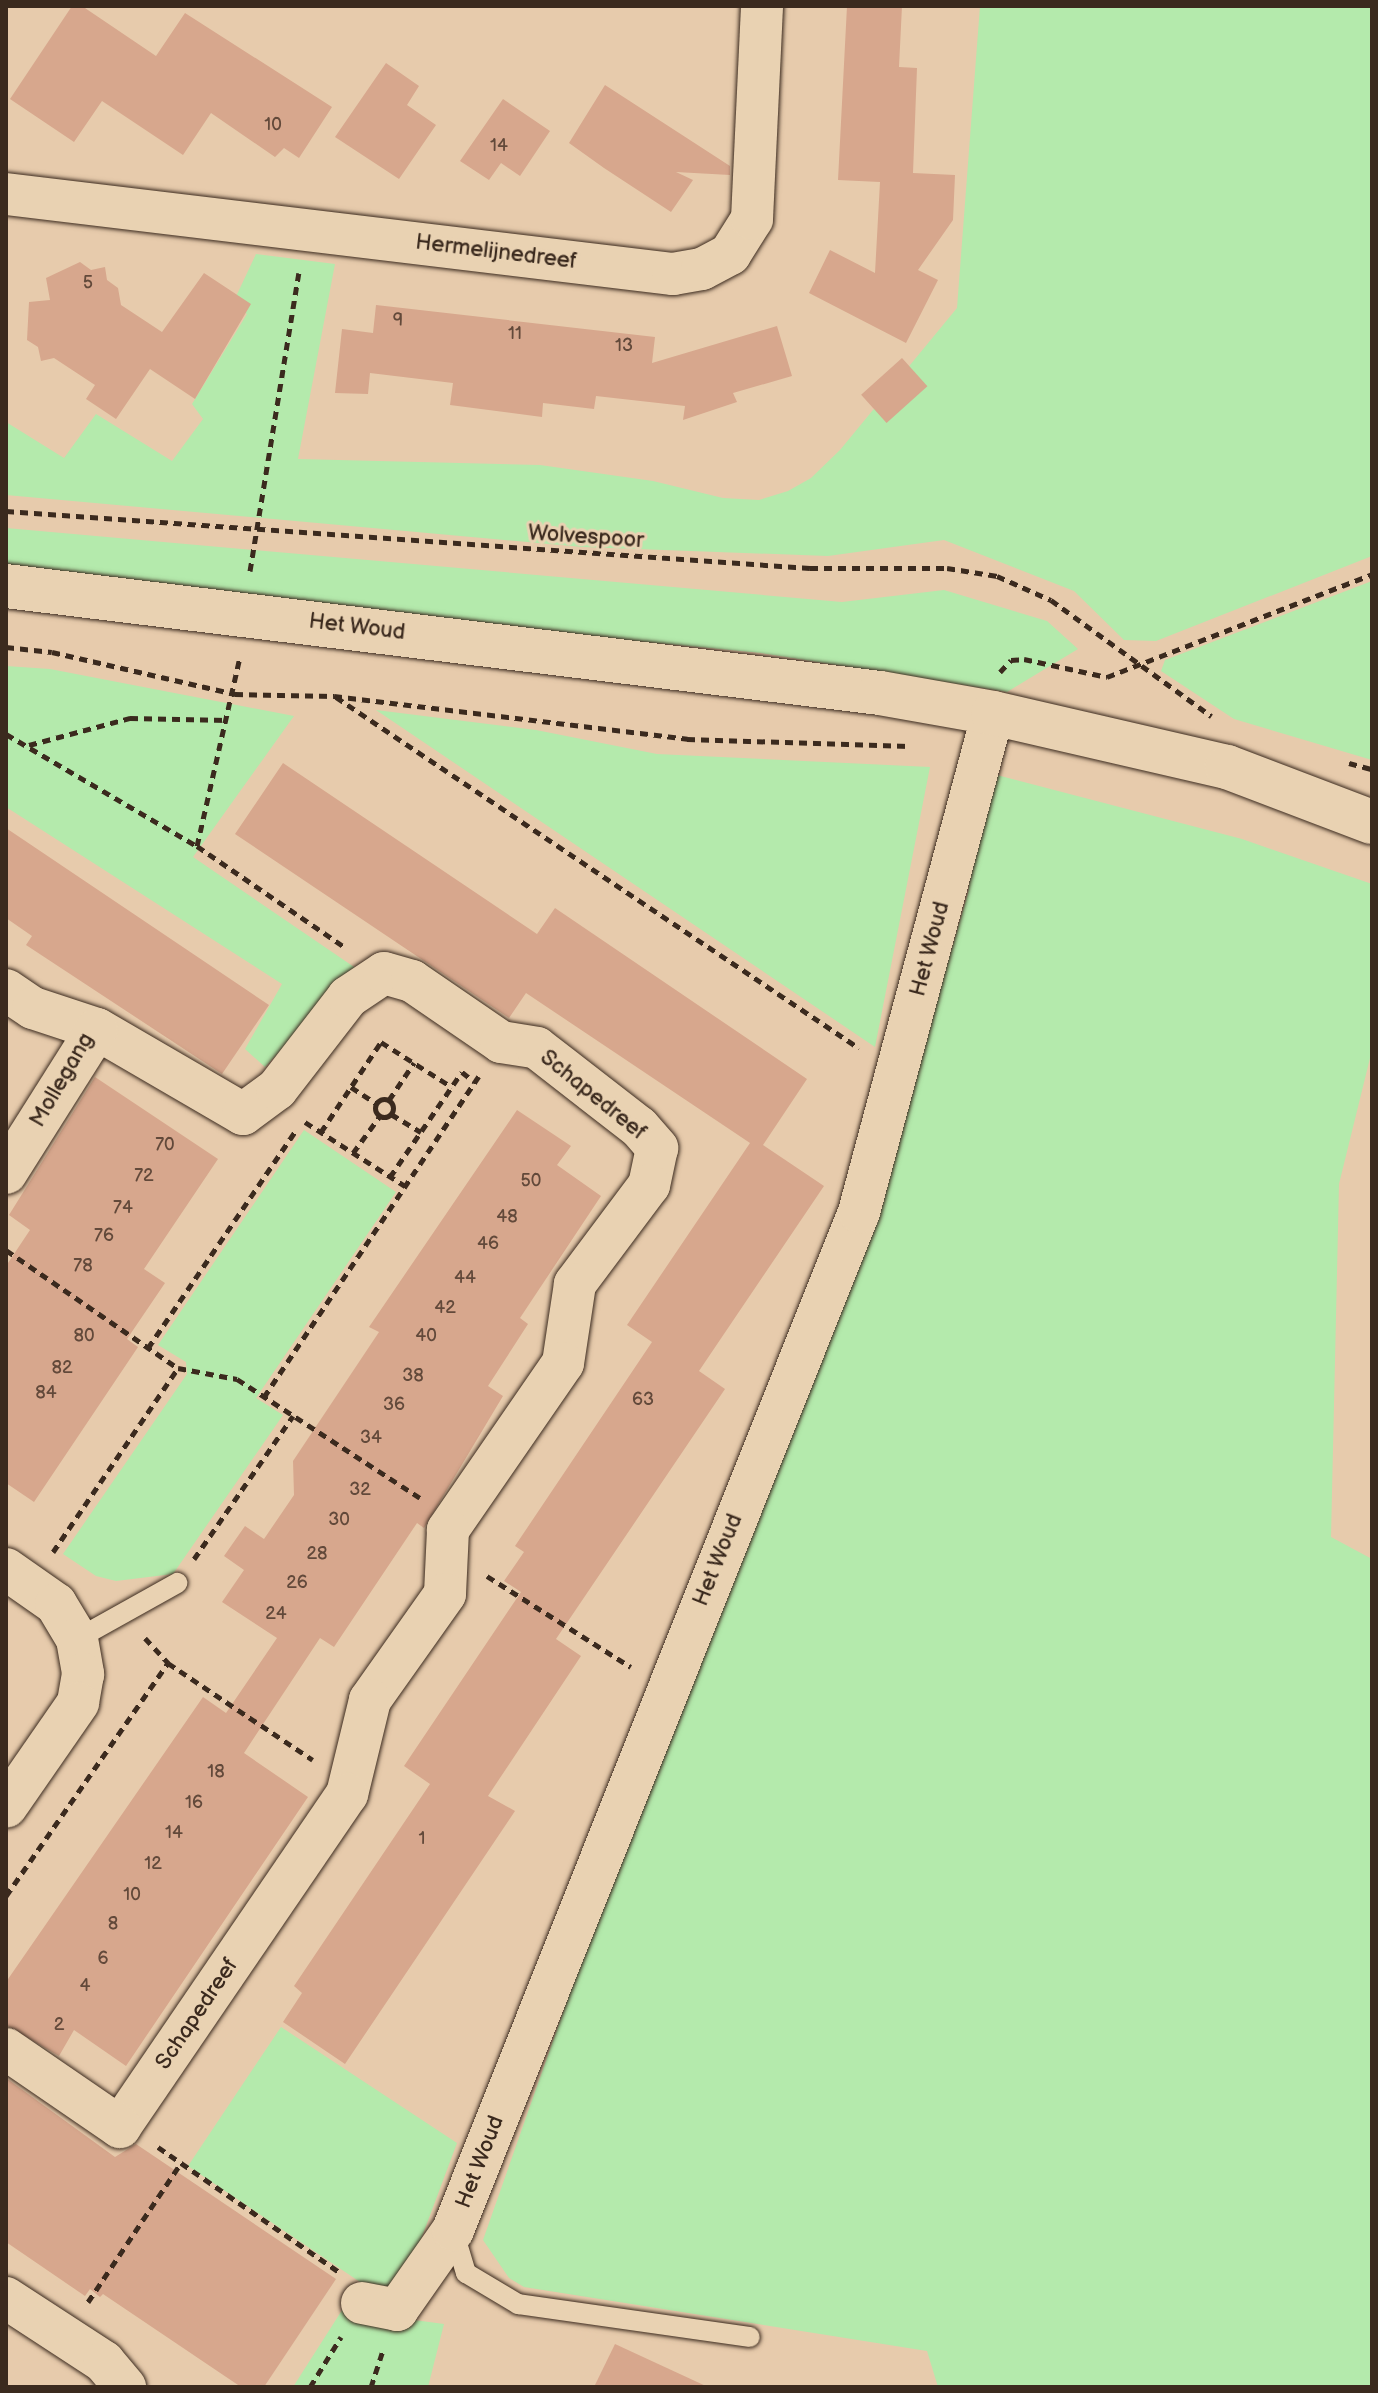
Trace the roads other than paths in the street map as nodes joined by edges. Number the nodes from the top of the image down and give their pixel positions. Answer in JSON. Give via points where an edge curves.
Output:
{"nodes":[{"id":1,"x":762,"y":6,"type":"edge"},
{"id":2,"x":6,"y":194,"type":"edge"},
{"id":3,"x":6,"y":586,"type":"edge"},
{"id":4,"x":986,"y":730,"type":"junction"},
{"id":5,"x":1372,"y":822,"type":"edge"},
{"id":6,"x":6,"y":990,"type":"edge"},
{"id":7,"x":97,"y":1029,"type":"junction"},
{"id":8,"x":6,"y":1173,"type":"edge"},
{"id":9,"x":18,"y":1578,"type":"edge"},
{"id":10,"x":177,"y":1583,"type":"road end"},
{"id":11,"x":77,"y":1639,"type":"junction"},
{"id":12,"x":6,"y":1807,"type":"edge"},
{"id":13,"x":6,"y":2049,"type":"edge"},
{"id":14,"x":453,"y":2230,"type":"junction"},
{"id":15,"x":6,"y":2298,"type":"edge"},
{"id":16,"x":362,"y":2303,"type":"road end"},
{"id":17,"x":750,"y":2337,"type":"dead end"},
{"id":18,"x":125,"y":2387,"type":"edge"}],
"edges":[{"from":1,"to":2,"type":"street","name":"Hermelijnedreef","via":[[752,219],[730,254],[702,269],[673,274]]},
{"from":3,"to":4,"type":"street","name":"Het Woud","via":[[880,693]]},
{"from":4,"to":5,"type":"street","name":"Het Woud","via":[[1227,767]]},
{"from":4,"to":14,"type":"street","name":"Het Woud","via":[[859,1212]]},
{"from":6,"to":7,"type":"street","name":"Mollegang","via":[[33,1008]]},
{"from":7,"to":8,"type":"street","name":"Mollegang"},
{"from":7,"to":13,"type":"street","name":"Schapedreef","via":[[243,1114],[267,1097],[348,997],[384,973],[412,981],[501,1042],[537,1048],[639,1127],[657,1148],[649,1185],[575,1284],[563,1363],[448,1530],[445,1594],[370,1700],[350,1785],[120,2127]]},
{"from":9,"to":11,"type":"street","via":[[56,1604]]},
{"from":10,"to":11,"type":"lane"},
{"from":11,"to":12,"type":"street","via":[[83,1674],[78,1703]]},
{"from":14,"to":16,"type":"street","name":"Het Woud","via":[[397,2310]]},
{"from":14,"to":17,"type":"lane","via":[[466,2273],[518,2304]]},
{"from":15,"to":18,"type":"street","via":[[104,2362]]}]}
